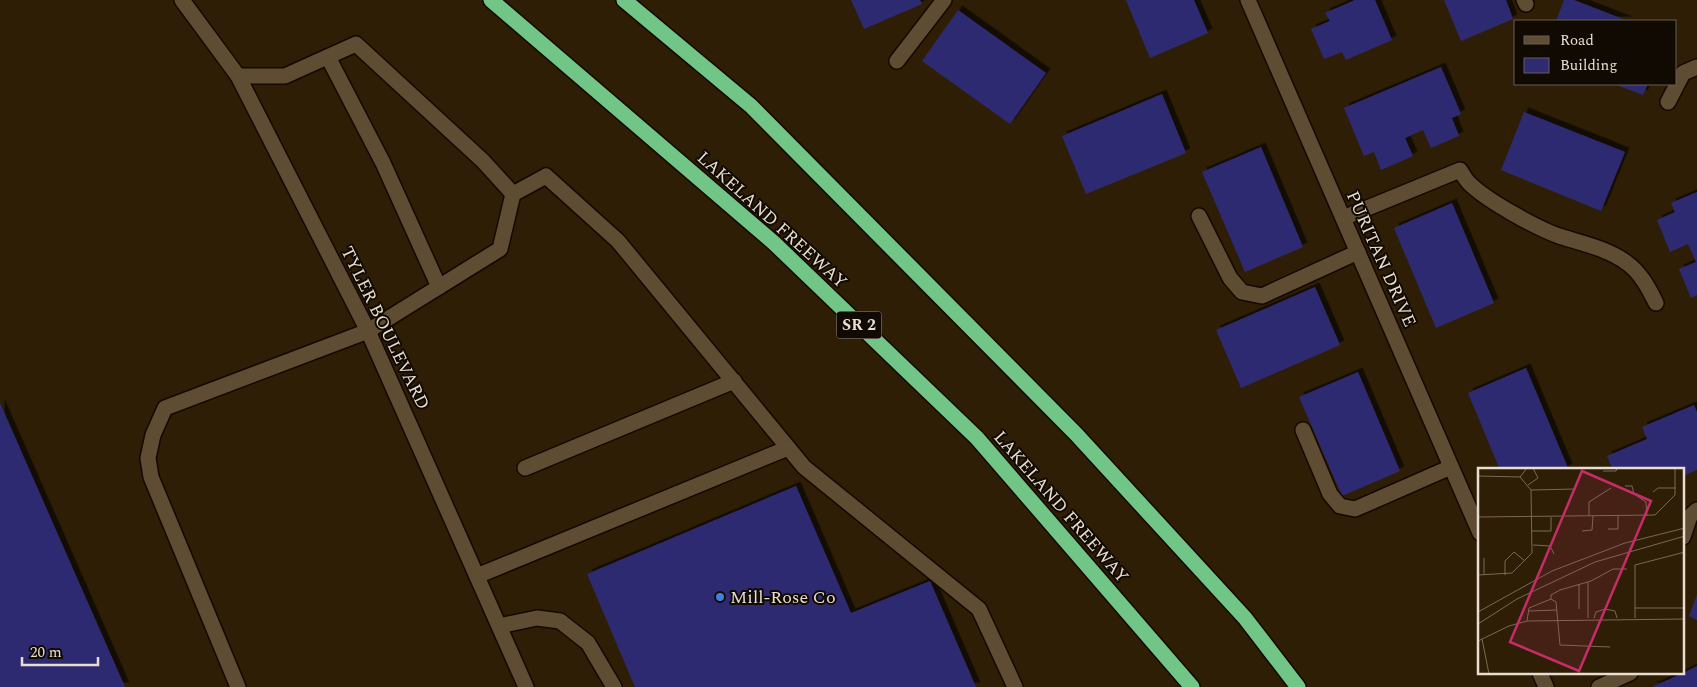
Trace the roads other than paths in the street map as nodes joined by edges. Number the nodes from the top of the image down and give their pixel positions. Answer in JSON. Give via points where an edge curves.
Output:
{"nodes":[{"id":1,"x":182,"y":0,"type":"edge"},
{"id":2,"x":491,"y":0,"type":"edge"},
{"id":3,"x":624,"y":0,"type":"edge"},
{"id":4,"x":944,"y":0,"type":"edge"},
{"id":5,"x":1248,"y":0,"type":"edge"},
{"id":6,"x":328,"y":57,"type":"junction"},
{"id":7,"x":897,"y":61,"type":"dead end"},
{"id":8,"x":1697,"y":67,"type":"edge"},
{"id":9,"x":238,"y":76,"type":"junction"},
{"id":10,"x":1677,"y":83,"type":"edge"},
{"id":11,"x":1676,"y":85,"type":"edge"},
{"id":12,"x":1668,"y":102,"type":"dead end"},
{"id":13,"x":513,"y":194,"type":"junction"},
{"id":14,"x":1199,"y":216,"type":"dead end"},
{"id":15,"x":1343,"y":218,"type":"junction"},
{"id":16,"x":1358,"y":252,"type":"junction"},
{"id":17,"x":439,"y":287,"type":"junction"},
{"id":18,"x":1656,"y":303,"type":"dead end"},
{"id":19,"x":368,"y":331,"type":"junction"},
{"id":20,"x":734,"y":381,"type":"junction"},
{"id":21,"x":1303,"y":430,"type":"dead end"},
{"id":22,"x":788,"y":448,"type":"junction"},
{"id":23,"x":1451,"y":467,"type":"junction"},
{"id":24,"x":525,"y":468,"type":"dead end"},
{"id":25,"x":1697,"y":510,"type":"edge"},
{"id":26,"x":1478,"y":528,"type":"edge"},
{"id":27,"x":1684,"y":534,"type":"edge"},
{"id":28,"x":477,"y":576,"type":"junction"},
{"id":29,"x":499,"y":626,"type":"junction"},
{"id":30,"x":1540,"y":674,"type":"edge"},
{"id":31,"x":1628,"y":674,"type":"edge"},
{"id":32,"x":238,"y":687,"type":"edge"},
{"id":33,"x":526,"y":687,"type":"edge"},
{"id":34,"x":614,"y":687,"type":"edge"},
{"id":35,"x":1015,"y":687,"type":"edge"},
{"id":36,"x":1192,"y":687,"type":"edge"},
{"id":37,"x":1298,"y":687,"type":"edge"},
{"id":38,"x":1546,"y":687,"type":"edge"},
{"id":39,"x":1599,"y":687,"type":"edge"}],
"edges":[{"from":1,"to":9,"type":"street","name":"TYLER BOULEVARD"},
{"from":2,"to":36,"type":"highway","name":"LAKELAND FREEWAY","number":"SR 2","via":[[774,243],[977,438]]},
{"from":3,"to":37,"type":"highway","via":[[751,106],[1076,434],[1245,618]]},
{"from":4,"to":7,"type":"street"},
{"from":5,"to":15,"type":"street","name":"PURITAN DRIVE"},
{"from":6,"to":9,"type":"street","via":[[285,76]]},
{"from":6,"to":13,"type":"street","via":[[356,44],[483,161]]},
{"from":6,"to":17,"type":"street","via":[[383,163]]},
{"from":8,"to":10,"type":"street","via":[[1682,73]]},
{"from":9,"to":19,"type":"street","name":"TYLER BOULEVARD"},
{"from":11,"to":12,"type":"street"},
{"from":13,"to":17,"type":"street","via":[[500,248]]},
{"from":13,"to":20,"type":"street","via":[[546,176],[618,240]]},
{"from":14,"to":16,"type":"street","via":[[1230,278],[1242,292],[1262,296]]},
{"from":15,"to":16,"type":"street","name":"PURITAN DRIVE"},
{"from":15,"to":18,"type":"street","via":[[1460,170],[1489,198],[1520,216],[1556,235],[1600,249],[1628,263],[1644,281]]},
{"from":16,"to":23,"type":"street","name":"PURITAN DRIVE"},
{"from":17,"to":19,"type":"street"},
{"from":19,"to":28,"type":"street","name":"TYLER BOULEVARD"},
{"from":19,"to":32,"type":"street","via":[[165,408],[153,435],[148,458],[151,477]]},
{"from":20,"to":22,"type":"street"},
{"from":20,"to":24,"type":"street"},
{"from":21,"to":23,"type":"street","via":[[1330,494],[1340,506],[1354,509]]},
{"from":22,"to":28,"type":"street"},
{"from":22,"to":35,"type":"street","via":[[804,467],[979,609]]},
{"from":23,"to":26,"type":"street","name":"PURITAN DRIVE"},
{"from":25,"to":27,"type":"street","via":[[1690,516]]},
{"from":28,"to":29,"type":"street","name":"TYLER BOULEVARD"},
{"from":29,"to":33,"type":"street","name":"TYLER BOULEVARD"},
{"from":29,"to":34,"type":"street","via":[[537,618],[560,621],[588,643]]},
{"from":30,"to":38,"type":"street"},
{"from":31,"to":39,"type":"street"}]}
